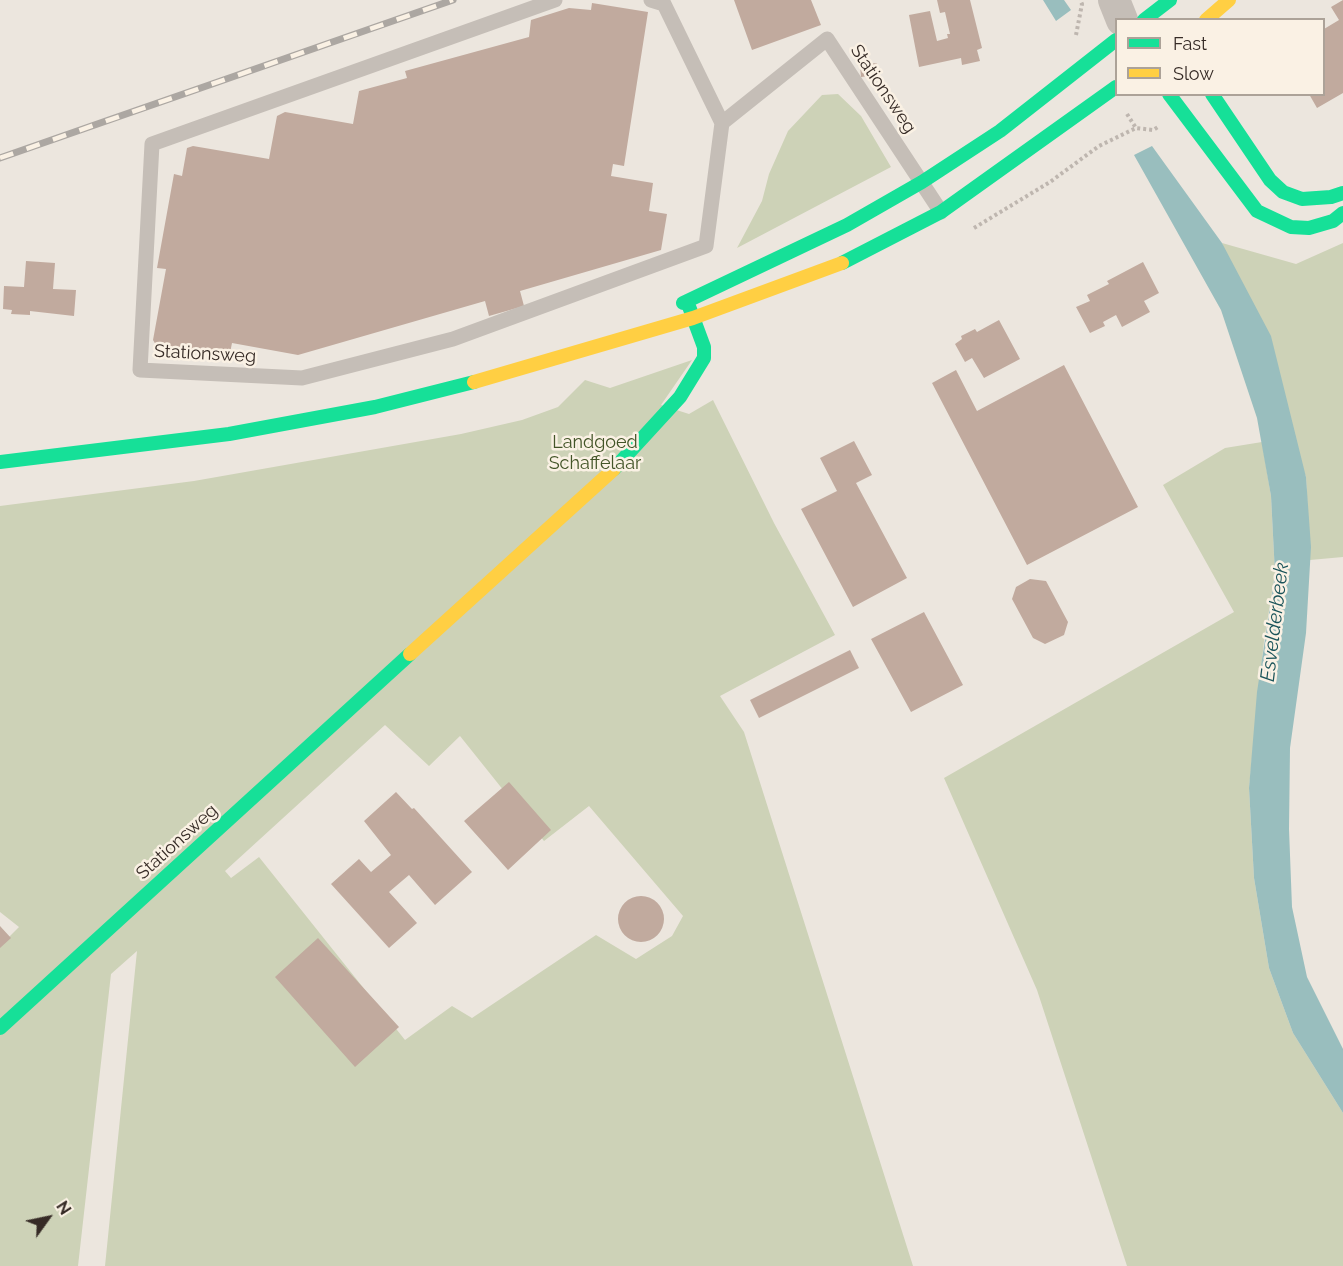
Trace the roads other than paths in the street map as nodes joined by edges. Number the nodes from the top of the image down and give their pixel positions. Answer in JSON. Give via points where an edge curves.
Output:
{"nodes":[{"id":1,"x":555,"y":0,"type":"edge"},
{"id":2,"x":651,"y":0,"type":"edge"},
{"id":3,"x":1114,"y":0,"type":"edge"},
{"id":4,"x":1229,"y":0,"type":"edge"},
{"id":5,"x":1121,"y":18,"type":"edge"},
{"id":6,"x":1208,"y":18,"type":"edge"},
{"id":7,"x":1115,"y":41,"type":"edge"},
{"id":8,"x":1115,"y":88,"type":"edge"},
{"id":9,"x":1171,"y":96,"type":"edge"},
{"id":10,"x":1213,"y":96,"type":"edge"},
{"id":11,"x":722,"y":123,"type":"junction"},
{"id":12,"x":922,"y":182,"type":"junction"},
{"id":13,"x":1343,"y":193,"type":"edge"},
{"id":14,"x":941,"y":212,"type":"junction"},
{"id":15,"x":1343,"y":213,"type":"edge"},
{"id":16,"x":687,"y":301,"type":"junction"},
{"id":17,"x":693,"y":318,"type":"junction"},
{"id":18,"x":602,"y":346,"type":"junction"},
{"id":19,"x":0,"y":462,"type":"edge"},
{"id":20,"x":0,"y":1028,"type":"edge"}],
"edges":[{"from":1,"to":11,"type":"lane","name":"Stationsweg","via":[[152,144],[140,370],[302,378],[453,339],[706,246]]},
{"from":2,"to":11,"type":"lane","via":[[664,4]]},
{"from":3,"to":5,"type":"street"},
{"from":4,"to":6,"type":"main road"},
{"from":7,"to":12,"type":"main road","via":[[1000,131]]},
{"from":8,"to":14,"type":"main road"},
{"from":9,"to":15,"type":"main road","via":[[1257,211],[1290,227],[1309,228],[1333,221]]},
{"from":10,"to":13,"type":"main road","via":[[1270,180],[1283,192],[1302,199]]},
{"from":11,"to":12,"type":"lane","name":"Stationsweg","via":[[826,39]]},
{"from":12,"to":14,"type":"lane","name":"Stationsweg"},
{"from":12,"to":16,"type":"main road","via":[[847,225]]},
{"from":14,"to":17,"type":"main road","via":[[828,270]]},
{"from":16,"to":17,"type":"main road","name":"Stationsweg"},
{"from":16,"to":18,"type":"main road"},
{"from":17,"to":18,"type":"main road"},
{"from":17,"to":20,"type":"main road","name":"Stationsweg","via":[[705,358],[680,397],[615,468]]},
{"from":18,"to":19,"type":"main road","via":[[375,407],[230,434]]}]}
